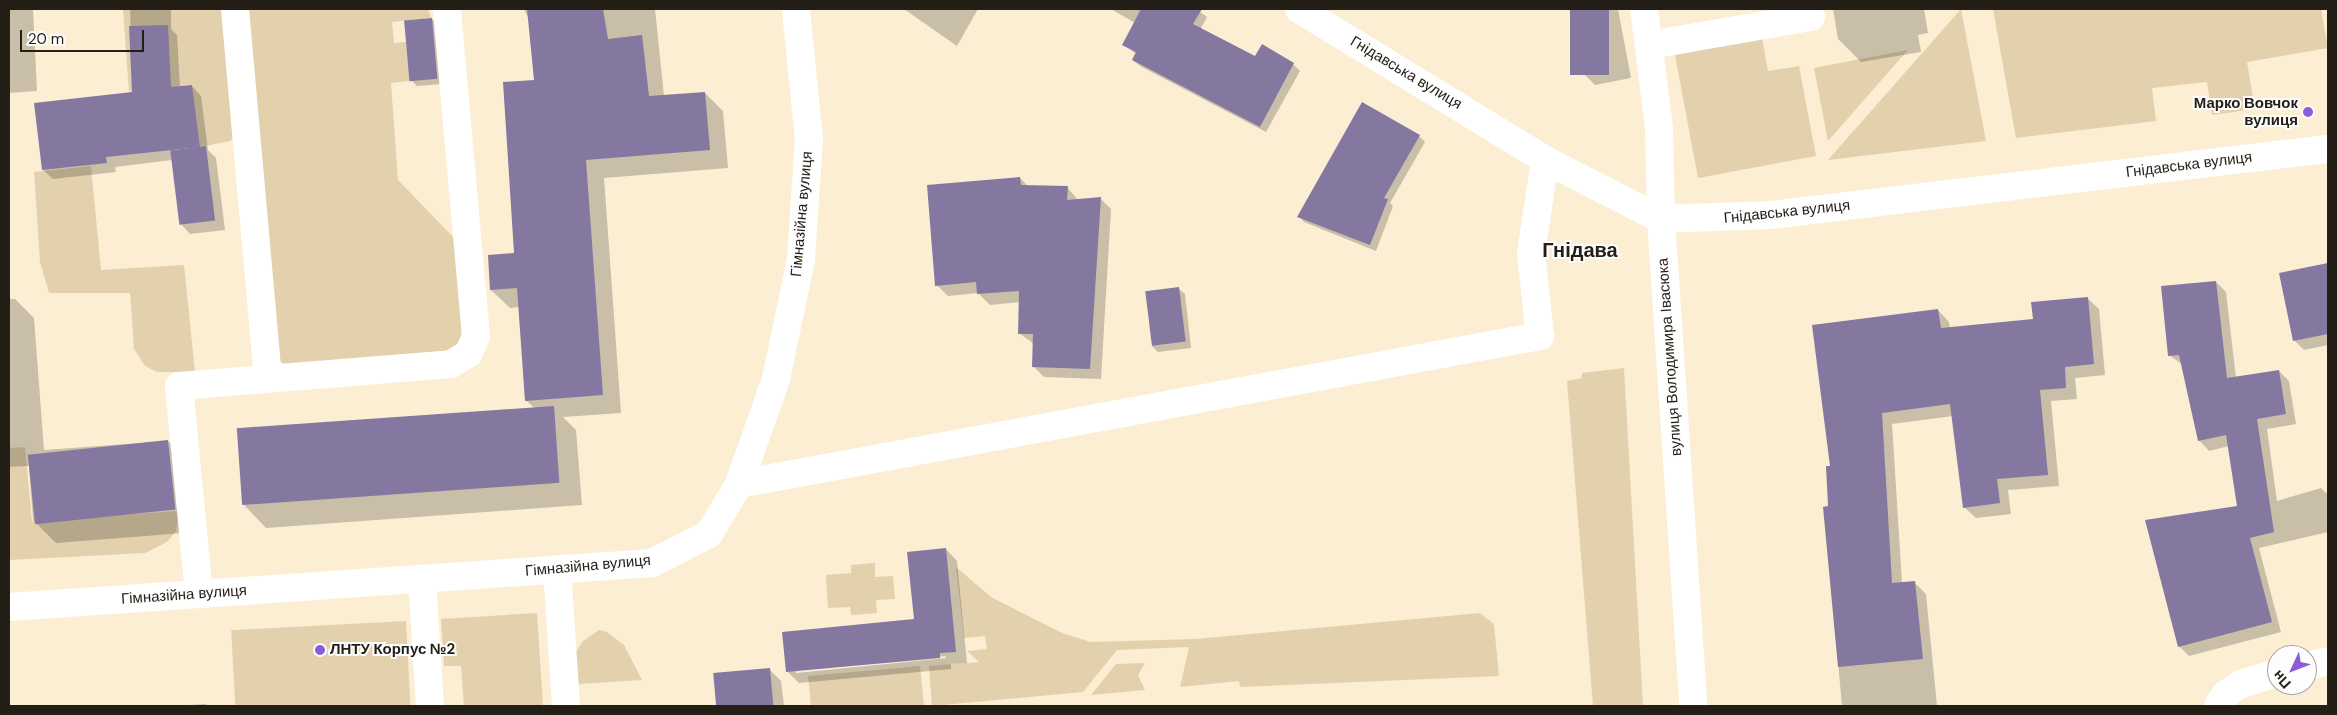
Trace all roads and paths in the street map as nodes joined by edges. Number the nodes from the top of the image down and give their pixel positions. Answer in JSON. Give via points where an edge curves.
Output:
{"nodes":[{"id":1,"x":235,"y":9,"type":"edge"},
{"id":2,"x":447,"y":9,"type":"edge"},
{"id":3,"x":796,"y":9,"type":"edge"},
{"id":4,"x":1299,"y":9,"type":"edge"},
{"id":5,"x":1644,"y":9,"type":"edge"},
{"id":6,"x":1809,"y":9,"type":"edge"},
{"id":7,"x":1650,"y":45,"type":"junction"},
{"id":8,"x":2328,"y":149,"type":"edge"},
{"id":9,"x":1545,"y":160,"type":"junction"},
{"id":10,"x":1661,"y":219,"type":"junction"},
{"id":11,"x":268,"y":377,"type":"junction"},
{"id":12,"x":739,"y":484,"type":"junction"},
{"id":13,"x":557,"y":570,"type":"junction"},
{"id":14,"x":422,"y":579,"type":"junction"},
{"id":15,"x":199,"y":594,"type":"junction"},
{"id":16,"x":9,"y":607,"type":"edge"},
{"id":17,"x":2267,"y":676,"type":"edge"},
{"id":18,"x":430,"y":706,"type":"edge"},
{"id":19,"x":566,"y":706,"type":"edge"},
{"id":20,"x":1693,"y":706,"type":"edge"},
{"id":21,"x":2218,"y":706,"type":"edge"}],
"edges":[{"from":1,"to":11,"type":"street"},
{"from":2,"to":11,"type":"street","via":[[476,336],[469,353],[451,364]]},
{"from":3,"to":12,"type":"street","name":"Гімназійна вулиця","via":[[809,140],[802,259],[776,379]]},
{"from":4,"to":9,"type":"street","name":"Гнідавська вулиця"},
{"from":5,"to":7,"type":"street","name":"вулиця Володимира Івасюка"},
{"from":6,"to":7,"type":"street","via":[[1811,17]]},
{"from":7,"to":10,"type":"street","name":"вулиця Володимира Івасюка","via":[[1660,127]]},
{"from":8,"to":10,"type":"street","name":"Гнідавська вулиця","via":[[1770,215]]},
{"from":9,"to":10,"type":"street","name":"Гнідавська вулиця"},
{"from":9,"to":12,"type":"street","via":[[1531,253],[1540,336]]},
{"from":10,"to":20,"type":"street","name":"вулиця Володимира Івасюка"},
{"from":11,"to":15,"type":"street","via":[[179,386]]},
{"from":12,"to":13,"type":"street","name":"Гімназійна вулиця","via":[[710,534],[652,563]]},
{"from":13,"to":14,"type":"street","name":"Гімназійна вулиця"},
{"from":13,"to":19,"type":"street"},
{"from":14,"to":15,"type":"street","name":"Гімназійна вулиця"},
{"from":14,"to":18,"type":"street"},
{"from":15,"to":16,"type":"street","name":"Гімназійна вулиця"},
{"from":17,"to":21,"type":"street","via":[[2241,684]]}]}
